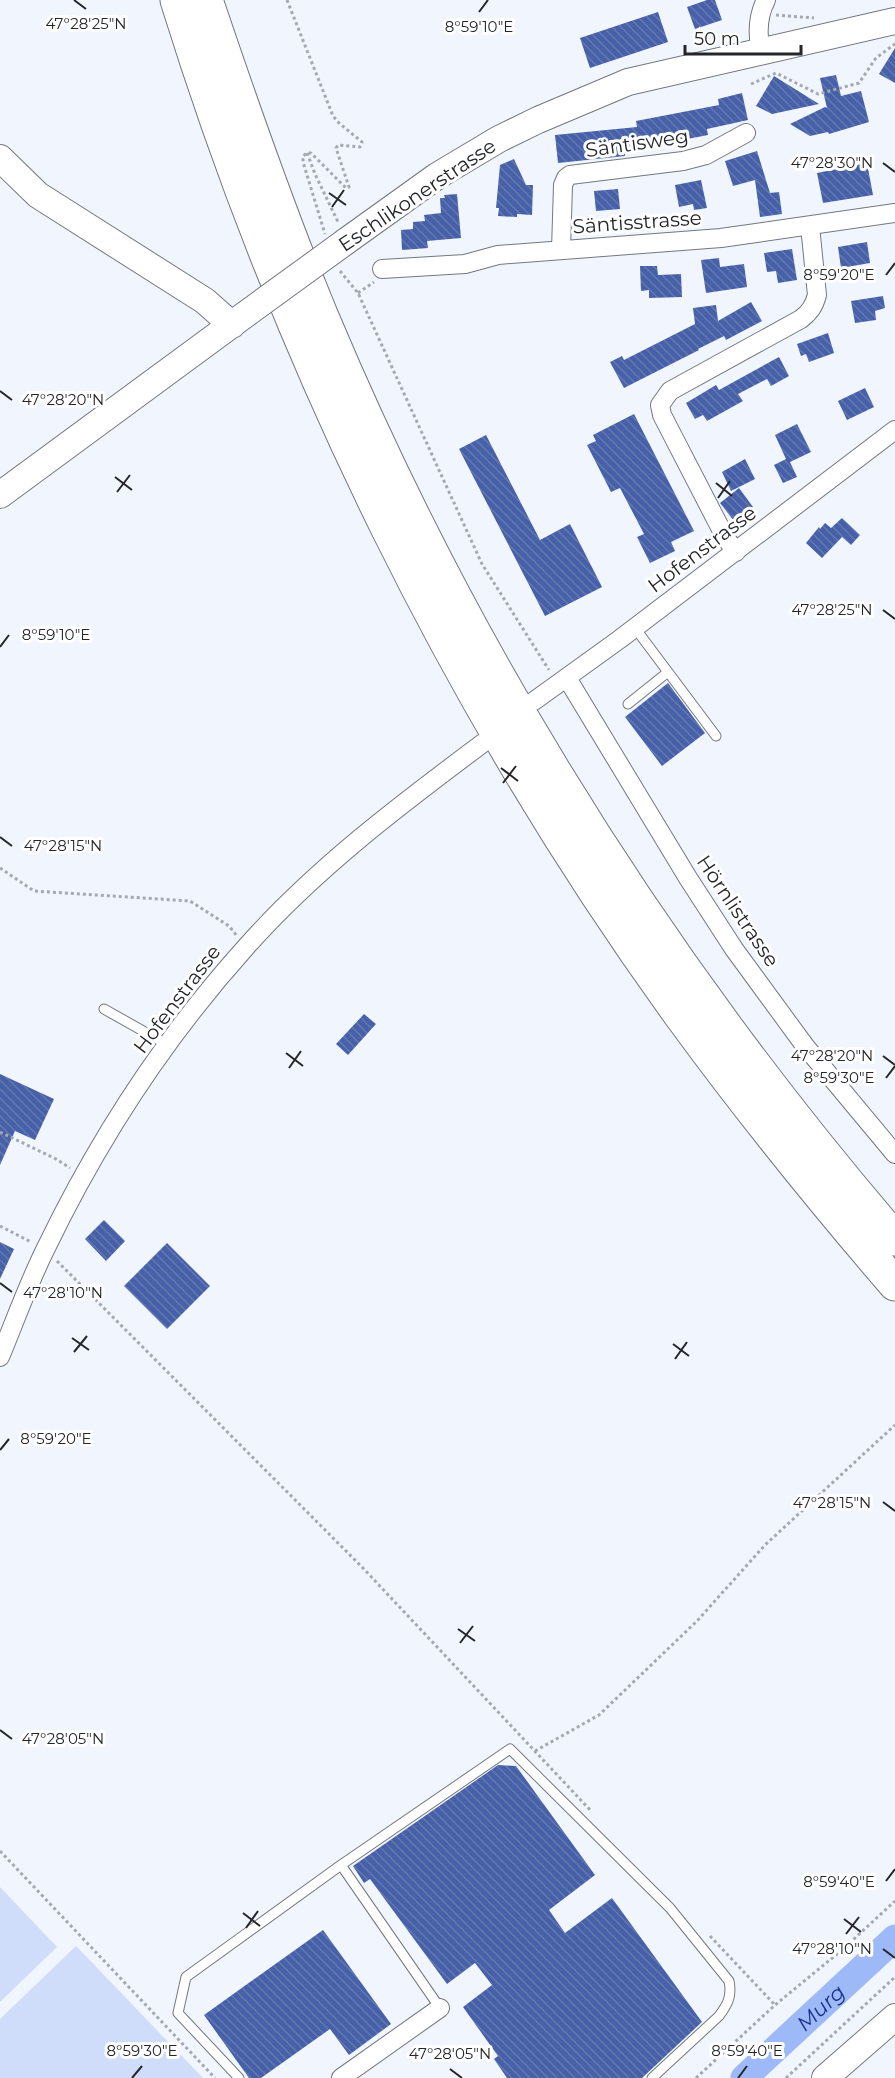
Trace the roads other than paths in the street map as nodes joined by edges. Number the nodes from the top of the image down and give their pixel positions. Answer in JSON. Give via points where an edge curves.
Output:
{"nodes":[{"id":1,"x":177,"y":0,"type":"edge"},
{"id":2,"x":206,"y":0,"type":"edge"},
{"id":3,"x":763,"y":5,"type":"edge"},
{"id":4,"x":895,"y":21,"type":"edge"},
{"id":5,"x":760,"y":53,"type":"junction"},
{"id":6,"x":746,"y":133,"type":"dead end"},
{"id":7,"x":0,"y":158,"type":"edge"},
{"id":8,"x":895,"y":213,"type":"edge"},
{"id":9,"x":810,"y":226,"type":"junction"},
{"id":10,"x":561,"y":250,"type":"junction"},
{"id":11,"x":382,"y":269,"type":"dead end"},
{"id":12,"x":239,"y":320,"type":"junction"},
{"id":13,"x":895,"y":430,"type":"edge"},
{"id":14,"x":0,"y":495,"type":"edge"},
{"id":15,"x":736,"y":552,"type":"junction"},
{"id":16,"x":635,"y":628,"type":"junction"},
{"id":17,"x":668,"y":672,"type":"junction"},
{"id":18,"x":563,"y":681,"type":"junction"},
{"id":19,"x":534,"y":701,"type":"dead end"},
{"id":20,"x":628,"y":704,"type":"dead end"},
{"id":21,"x":716,"y":736,"type":"dead end"},
{"id":22,"x":483,"y":743,"type":"dead end"},
{"id":23,"x":105,"y":1009,"type":"dead end"},
{"id":24,"x":168,"y":1045,"type":"junction"},
{"id":25,"x":895,"y":1154,"type":"edge"},
{"id":26,"x":895,"y":1239,"type":"edge"},
{"id":27,"x":895,"y":1284,"type":"edge"},
{"id":28,"x":0,"y":1357,"type":"edge"},
{"id":29,"x":341,"y":1865,"type":"junction"},
{"id":30,"x":440,"y":2007,"type":"joint"},
{"id":31,"x":895,"y":2017,"type":"edge"},
{"id":32,"x":347,"y":2076,"type":"edge"},
{"id":33,"x":239,"y":2078,"type":"edge"},
{"id":34,"x":652,"y":2078,"type":"edge"},
{"id":35,"x":825,"y":2078,"type":"edge"}],
"edges":[{"from":1,"to":27,"type":"highway","via":[[237,176],[324,392],[397,546],[478,699],[561,837],[679,1013],[797,1168]]},
{"from":2,"to":26,"type":"highway","via":[[322,317],[397,481],[503,685],[585,822],[702,995],[807,1133]]},
{"from":3,"to":5,"type":"street"},
{"from":4,"to":5,"type":"main road","name":"Eschlikonerstrasse"},
{"from":5,"to":12,"type":"main road","name":"Eschlikonerstrasse","bridge":true,"via":[[628,82],[499,139],[341,241]]},
{"from":6,"to":10,"type":"street","name":"Säntisweg","via":[[705,155],[683,161],[570,175],[562,185]]},
{"from":7,"to":12,"type":"main road","via":[[38,195]]},
{"from":8,"to":9,"type":"street","name":"Säntisstrasse"},
{"from":9,"to":10,"type":"street","name":"Säntisstrasse","via":[[721,238]]},
{"from":9,"to":15,"type":"street","via":[[817,295],[808,313],[670,391],[660,405],[709,507]]},
{"from":10,"to":11,"type":"street","name":"Säntisstrasse","via":[[498,255],[465,264]]},
{"from":12,"to":14,"type":"main road","name":"Eschlikonerstrasse"},
{"from":13,"to":15,"type":"street","name":"Hofenstrasse"},
{"from":15,"to":16,"type":"street","name":"Hofenstrasse"},
{"from":16,"to":17,"type":"lane"},
{"from":16,"to":18,"type":"street","name":"Hofenstrasse"},
{"from":17,"to":20,"type":"lane"},
{"from":17,"to":21,"type":"lane"},
{"from":18,"to":19,"type":"street","name":"Hofenstrasse"},
{"from":18,"to":25,"type":"street","name":"Hörnlistrasse","via":[[734,949],[805,1046]]},
{"from":22,"to":24,"type":"street","name":"Hofenstrasse","via":[[368,831],[308,885],[246,946]]},
{"from":23,"to":24,"type":"lane"},
{"from":24,"to":28,"type":"street","name":"Hofenstrasse","via":[[85,1174],[45,1249]]},
{"from":29,"to":30,"type":"lane"},
{"from":29,"to":33,"type":"lane","via":[[186,1977],[178,2013]]},
{"from":29,"to":34,"type":"lane","via":[[510,1749],[670,1908],[729,1981],[727,2006]]},
{"from":30,"to":32,"type":"street"},
{"from":31,"to":35,"type":"main road"}]}
